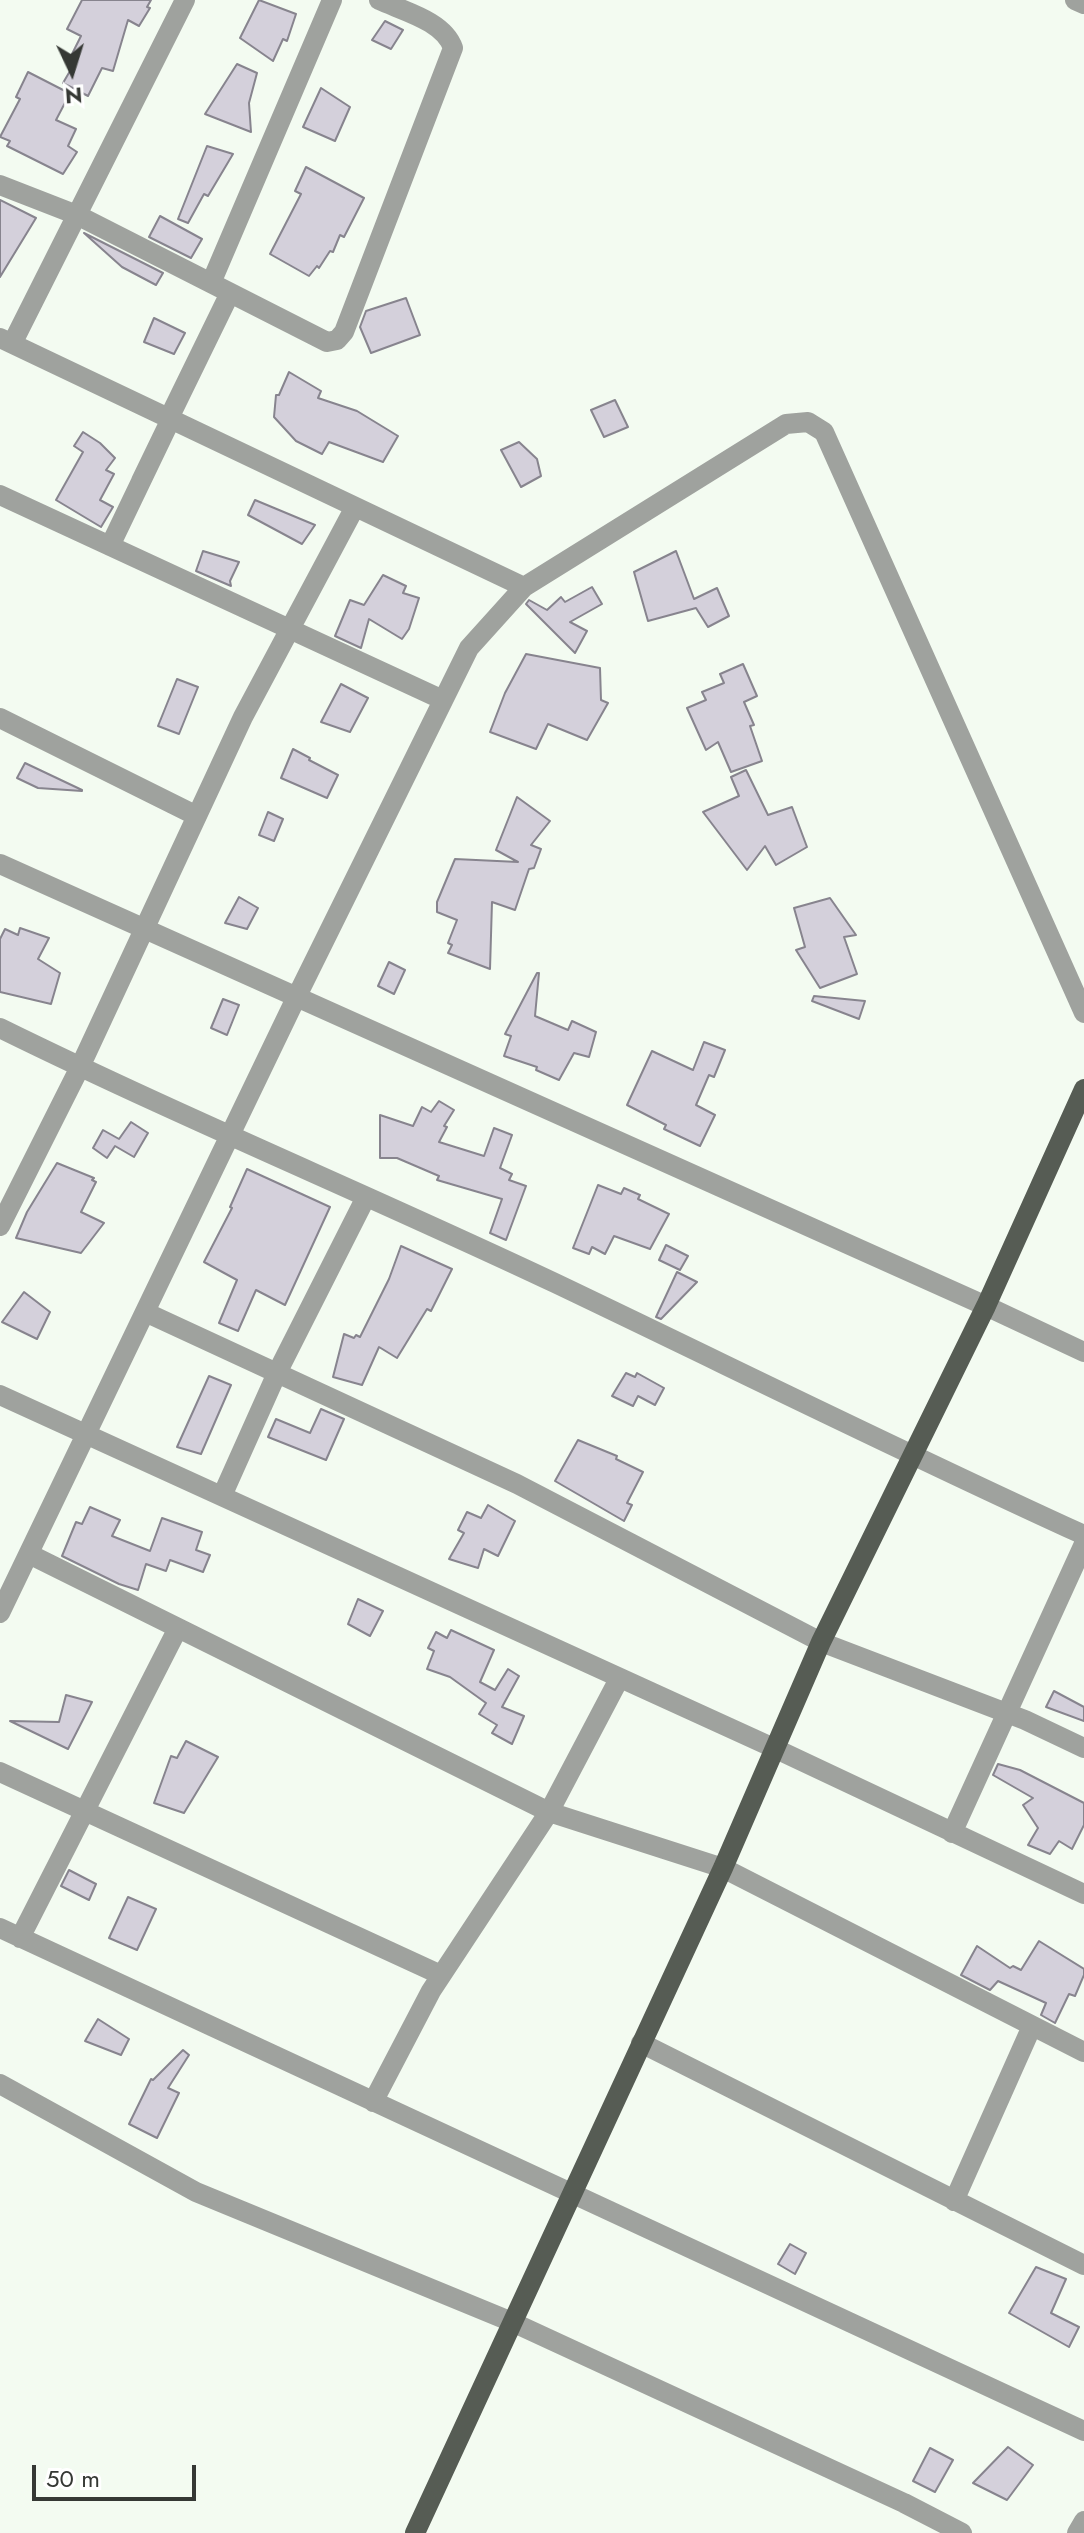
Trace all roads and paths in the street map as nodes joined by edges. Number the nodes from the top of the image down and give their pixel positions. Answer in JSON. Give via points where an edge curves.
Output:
{"nodes":[{"id":1,"x":185,"y":0,"type":"edge"},
{"id":2,"x":332,"y":0,"type":"edge"},
{"id":3,"x":379,"y":0,"type":"edge"},
{"id":4,"x":1075,"y":0,"type":"edge"},
{"id":5,"x":1084,"y":4,"type":"edge"},
{"id":6,"x":0,"y":185,"type":"edge"},
{"id":7,"x":77,"y":215,"type":"junction"},
{"id":8,"x":211,"y":283,"type":"junction"},
{"id":9,"x":230,"y":293,"type":"junction"},
{"id":10,"x":6,"y":340,"type":"edge"},
{"id":11,"x":169,"y":418,"type":"junction"},
{"id":12,"x":141,"y":481,"type":"dead end"},
{"id":13,"x":0,"y":495,"type":"edge"},
{"id":14,"x":355,"y":507,"type":"junction"},
{"id":15,"x":110,"y":546,"type":"junction"},
{"id":16,"x":524,"y":587,"type":"junction"},
{"id":17,"x":290,"y":629,"type":"junction"},
{"id":18,"x":443,"y":700,"type":"junction"},
{"id":19,"x":0,"y":718,"type":"edge"},
{"id":20,"x":197,"y":816,"type":"junction"},
{"id":21,"x":0,"y":864,"type":"edge"},
{"id":22,"x":145,"y":930,"type":"junction"},
{"id":23,"x":296,"y":998,"type":"junction"},
{"id":24,"x":1084,"y":1013,"type":"edge"},
{"id":25,"x":0,"y":1028,"type":"edge"},
{"id":26,"x":80,"y":1067,"type":"junction"},
{"id":27,"x":1084,"y":1089,"type":"edge"},
{"id":28,"x":1078,"y":1116,"type":"edge"},
{"id":29,"x":230,"y":1136,"type":"junction"},
{"id":30,"x":366,"y":1197,"type":"junction"},
{"id":31,"x":0,"y":1226,"type":"edge"},
{"id":32,"x":986,"y":1306,"type":"junction"},
{"id":33,"x":145,"y":1312,"type":"junction"},
{"id":34,"x":1084,"y":1352,"type":"edge"},
{"id":35,"x":277,"y":1373,"type":"junction"},
{"id":36,"x":0,"y":1395,"type":"edge"},
{"id":37,"x":86,"y":1434,"type":"junction"},
{"id":38,"x":912,"y":1456,"type":"junction"},
{"id":39,"x":222,"y":1496,"type":"junction"},
{"id":40,"x":1084,"y":1535,"type":"edge"},
{"id":41,"x":1084,"y":1544,"type":"edge"},
{"id":42,"x":29,"y":1554,"type":"junction"},
{"id":43,"x":0,"y":1613,"type":"edge"},
{"id":44,"x":178,"y":1628,"type":"junction"},
{"id":45,"x":821,"y":1642,"type":"junction"},
{"id":46,"x":619,"y":1679,"type":"junction"},
{"id":47,"x":1007,"y":1713,"type":"junction"},
{"id":48,"x":1084,"y":1748,"type":"edge"},
{"id":49,"x":776,"y":1749,"type":"junction"},
{"id":50,"x":0,"y":1772,"type":"edge"},
{"id":51,"x":85,"y":1811,"type":"junction"},
{"id":52,"x":549,"y":1812,"type":"junction"},
{"id":53,"x":952,"y":1833,"type":"junction"},
{"id":54,"x":723,"y":1868,"type":"junction"},
{"id":55,"x":1084,"y":1894,"type":"edge"},
{"id":56,"x":0,"y":1928,"type":"edge"},
{"id":57,"x":20,"y":1938,"type":"junction"},
{"id":58,"x":441,"y":1975,"type":"junction"},
{"id":59,"x":1032,"y":2026,"type":"junction"},
{"id":60,"x":641,"y":2043,"type":"junction"},
{"id":61,"x":1084,"y":2052,"type":"edge"},
{"id":62,"x":0,"y":2084,"type":"edge"},
{"id":63,"x":373,"y":2102,"type":"junction"},
{"id":64,"x":572,"y":2192,"type":"junction"},
{"id":65,"x":954,"y":2201,"type":"junction"},
{"id":66,"x":1084,"y":2265,"type":"edge"},
{"id":67,"x":512,"y":2322,"type":"junction"},
{"id":68,"x":1083,"y":2429,"type":"edge"},
{"id":69,"x":1084,"y":2521,"type":"edge"},
{"id":70,"x":415,"y":2533,"type":"edge"},
{"id":71,"x":962,"y":2533,"type":"edge"},
{"id":72,"x":1077,"y":2533,"type":"edge"}],
"edges":[{"from":1,"to":7,"type":"street"},
{"from":2,"to":8,"type":"street"},
{"from":3,"to":9,"type":"street","via":[[440,28],[453,48],[344,332],[327,342]]},
{"from":4,"to":5,"type":"street"},
{"from":6,"to":7,"type":"street"},
{"from":7,"to":8,"type":"street"},
{"from":7,"to":10,"type":"street"},
{"from":8,"to":9,"type":"street"},
{"from":9,"to":11,"type":"street"},
{"from":10,"to":11,"type":"street"},
{"from":11,"to":14,"type":"street"},
{"from":12,"to":15,"type":"street","via":[[170,421]]},
{"from":13,"to":15,"type":"street"},
{"from":14,"to":16,"type":"street"},
{"from":14,"to":17,"type":"street"},
{"from":15,"to":17,"type":"street"},
{"from":16,"to":18,"type":"street","via":[[469,648]]},
{"from":16,"to":24,"type":"street","via":[[786,424],[808,422],[824,432]]},
{"from":17,"to":18,"type":"street"},
{"from":17,"to":20,"type":"street"},
{"from":18,"to":23,"type":"street"},
{"from":19,"to":20,"type":"street"},
{"from":20,"to":22,"type":"street"},
{"from":21,"to":22,"type":"street"},
{"from":22,"to":23,"type":"street"},
{"from":22,"to":26,"type":"street"},
{"from":23,"to":29,"type":"street"},
{"from":23,"to":32,"type":"street"},
{"from":25,"to":26,"type":"street"},
{"from":26,"to":29,"type":"street"},
{"from":26,"to":31,"type":"street"},
{"from":27,"to":28,"type":"main road"},
{"from":28,"to":32,"type":"main road"},
{"from":29,"to":30,"type":"street"},
{"from":29,"to":33,"type":"street"},
{"from":30,"to":35,"type":"street"},
{"from":30,"to":38,"type":"street"},
{"from":32,"to":34,"type":"street"},
{"from":32,"to":38,"type":"main road"},
{"from":33,"to":35,"type":"street"},
{"from":33,"to":37,"type":"street"},
{"from":35,"to":39,"type":"street"},
{"from":35,"to":45,"type":"street","via":[[517,1484]]},
{"from":36,"to":37,"type":"street"},
{"from":37,"to":39,"type":"street"},
{"from":37,"to":42,"type":"street"},
{"from":38,"to":40,"type":"street"},
{"from":38,"to":45,"type":"main road"},
{"from":39,"to":46,"type":"street"},
{"from":41,"to":47,"type":"street"},
{"from":42,"to":43,"type":"street"},
{"from":42,"to":44,"type":"street"},
{"from":44,"to":51,"type":"street"},
{"from":44,"to":52,"type":"street"},
{"from":45,"to":47,"type":"street"},
{"from":45,"to":49,"type":"main road"},
{"from":46,"to":49,"type":"street"},
{"from":46,"to":52,"type":"street"},
{"from":47,"to":48,"type":"street"},
{"from":47,"to":53,"type":"street"},
{"from":49,"to":53,"type":"street"},
{"from":49,"to":54,"type":"main road"},
{"from":50,"to":51,"type":"street"},
{"from":51,"to":57,"type":"street"},
{"from":51,"to":58,"type":"street"},
{"from":52,"to":54,"type":"street"},
{"from":52,"to":58,"type":"street"},
{"from":53,"to":55,"type":"street"},
{"from":54,"to":59,"type":"street"},
{"from":54,"to":60,"type":"main road"},
{"from":56,"to":57,"type":"street"},
{"from":57,"to":63,"type":"street"},
{"from":58,"to":63,"type":"street"},
{"from":59,"to":61,"type":"street"},
{"from":59,"to":65,"type":"street"},
{"from":60,"to":64,"type":"main road"},
{"from":60,"to":65,"type":"street"},
{"from":62,"to":67,"type":"street","via":[[196,2192]]},
{"from":63,"to":64,"type":"street"},
{"from":64,"to":67,"type":"main road"},
{"from":64,"to":68,"type":"street"},
{"from":65,"to":66,"type":"street"},
{"from":67,"to":70,"type":"main road"},
{"from":67,"to":71,"type":"street"},
{"from":69,"to":72,"type":"street"}]}
